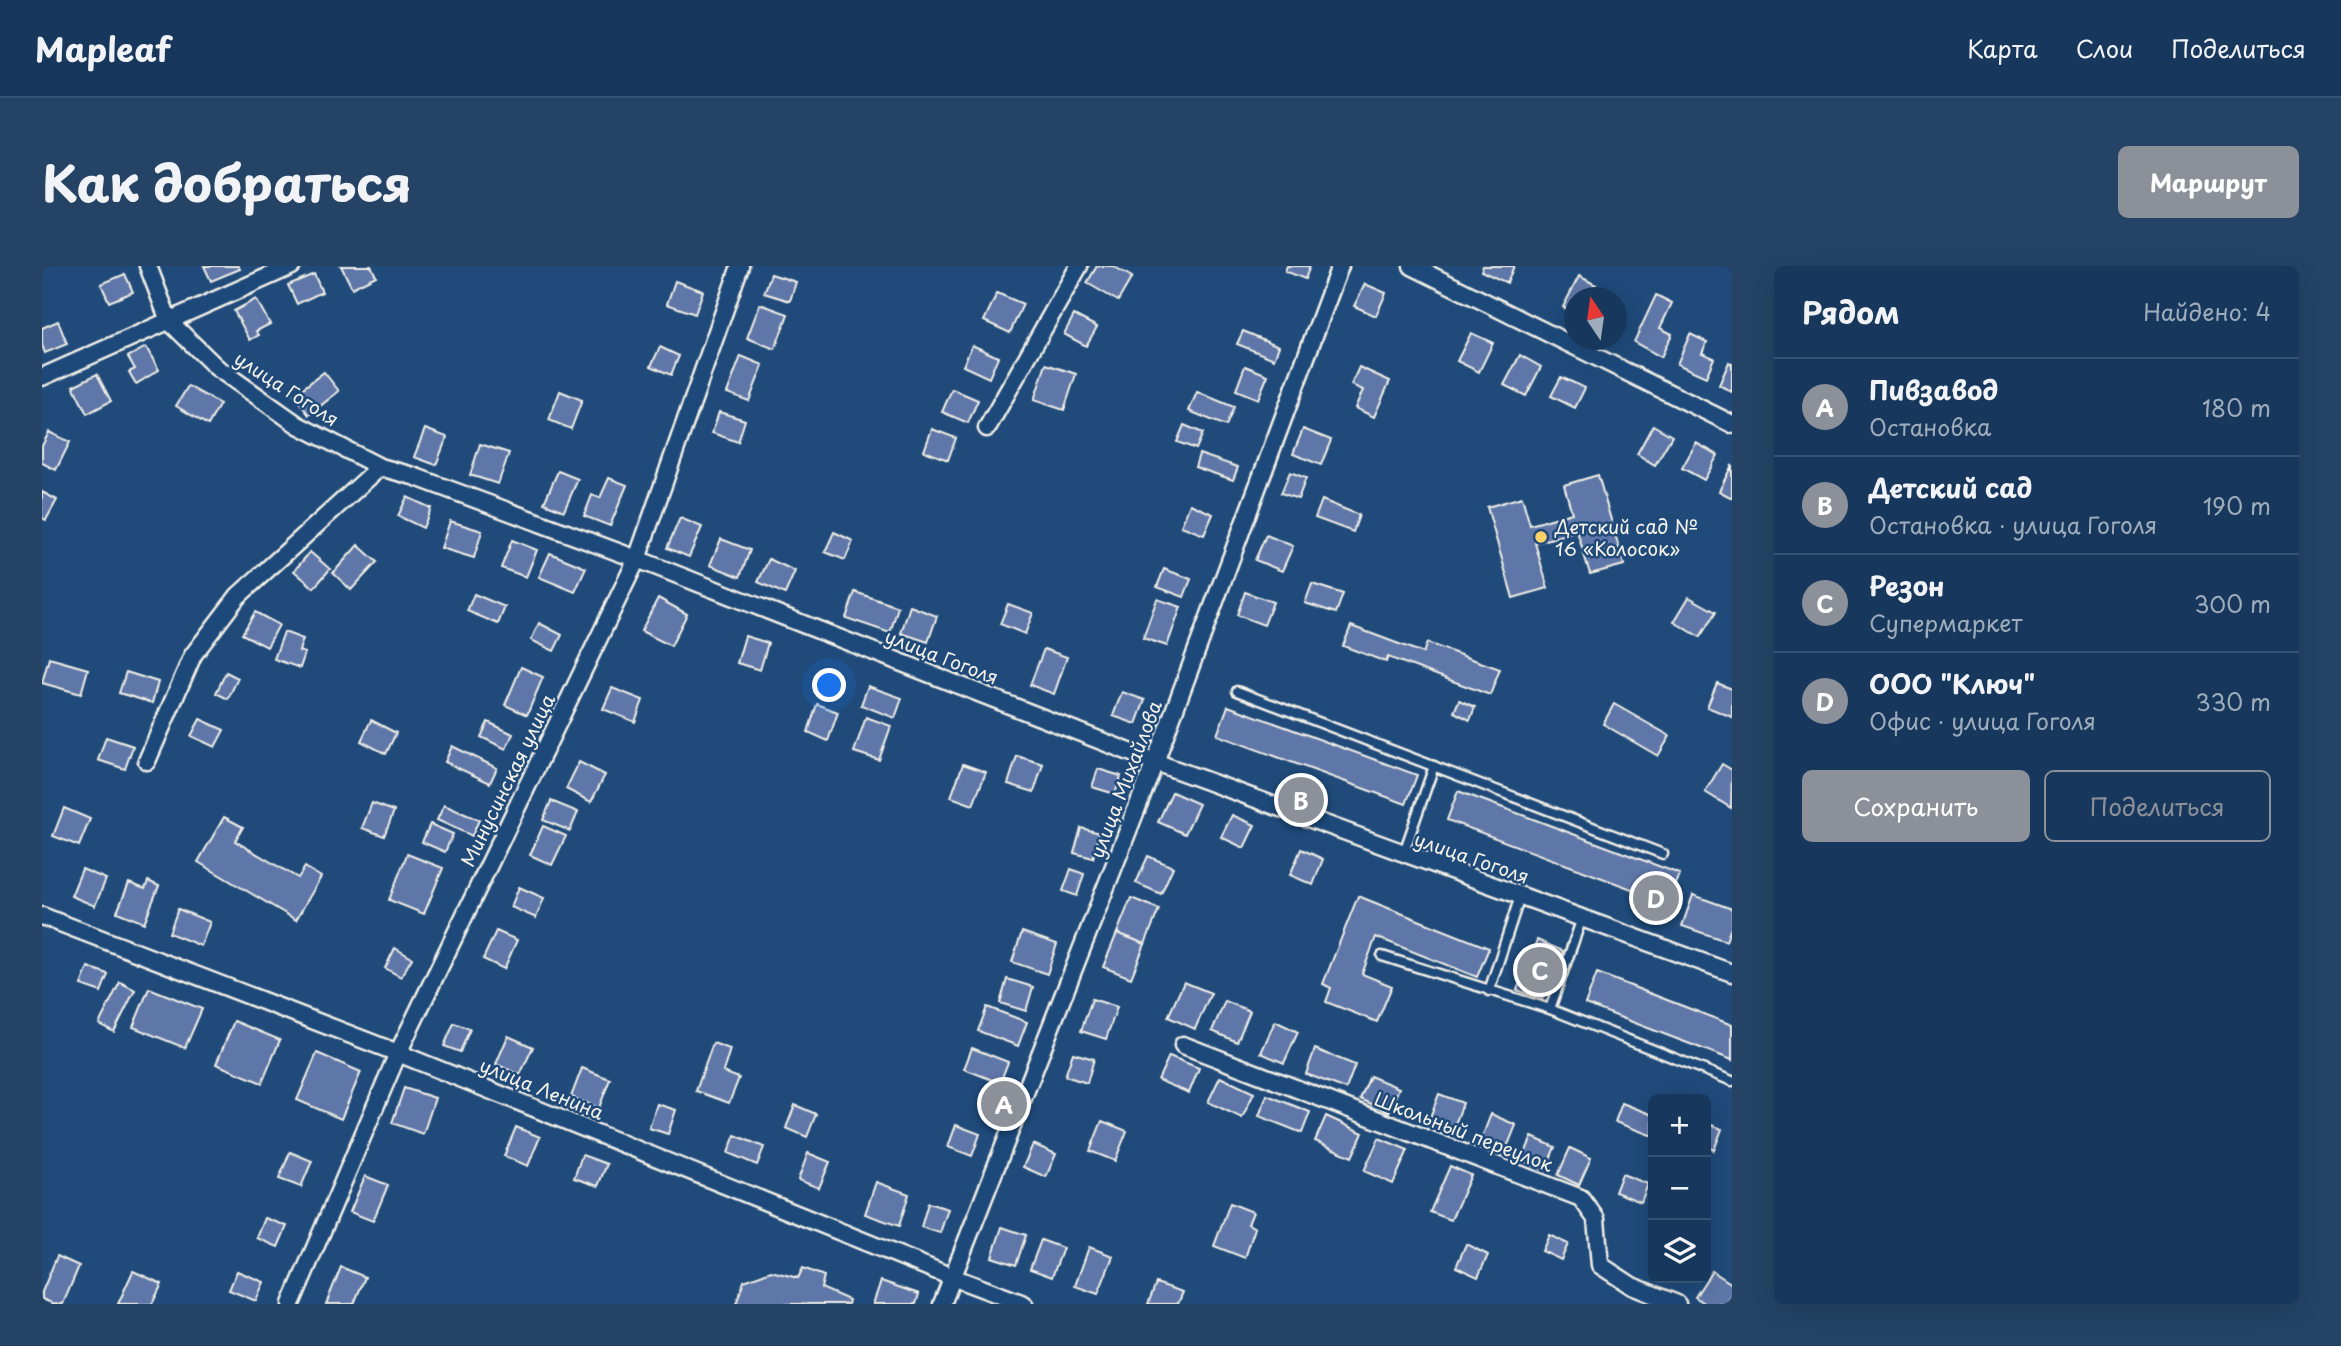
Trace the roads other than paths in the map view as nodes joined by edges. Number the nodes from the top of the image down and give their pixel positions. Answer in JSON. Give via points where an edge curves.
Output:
{"nodes":[{"id":1,"x":148,"y":266,"type":"edge"},
{"id":2,"x":292,"y":266,"type":"edge"},
{"id":3,"x":740,"y":266,"type":"edge"},
{"id":4,"x":1079,"y":266,"type":"edge"},
{"id":5,"x":1340,"y":266,"type":"edge"},
{"id":6,"x":1412,"y":266,"type":"edge"},
{"id":7,"x":169,"y":321,"type":"junction"},
{"id":8,"x":42,"y":377,"type":"edge"},
{"id":9,"x":1732,"y":424,"type":"edge"},
{"id":10,"x":987,"y":428,"type":"dead end"},
{"id":11,"x":380,"y":467,"type":"junction"},
{"id":12,"x":637,"y":559,"type":"junction"},
{"id":13,"x":1237,"y":691,"type":"dead end"},
{"id":14,"x":148,"y":761,"type":"dead end"},
{"id":15,"x":1155,"y":762,"type":"junction"},
{"id":16,"x":1434,"y":766,"type":"junction"},
{"id":17,"x":1663,"y":854,"type":"dead end"},
{"id":18,"x":1403,"y":855,"type":"junction"},
{"id":19,"x":1520,"y":896,"type":"junction"},
{"id":20,"x":42,"y":916,"type":"edge"},
{"id":21,"x":1582,"y":918,"type":"junction"},
{"id":22,"x":1382,"y":956,"type":"dead end"},
{"id":23,"x":1732,"y":974,"type":"edge"},
{"id":24,"x":1489,"y":991,"type":"junction"},
{"id":25,"x":1550,"y":1009,"type":"junction"},
{"id":26,"x":1183,"y":1045,"type":"dead end"},
{"id":27,"x":398,"y":1053,"type":"junction"},
{"id":28,"x":1732,"y":1081,"type":"edge"},
{"id":29,"x":952,"y":1277,"type":"junction"},
{"id":30,"x":291,"y":1304,"type":"edge"},
{"id":31,"x":942,"y":1304,"type":"edge"},
{"id":32,"x":1024,"y":1304,"type":"edge"},
{"id":33,"x":1677,"y":1304,"type":"edge"}],
"edges":[{"from":1,"to":7,"type":"street"},
{"from":2,"to":7,"type":"street"},
{"from":3,"to":12,"type":"street","name":"Минусинская улица"},
{"from":4,"to":10,"type":"street"},
{"from":5,"to":15,"type":"street","name":"улица Михайлова"},
{"from":6,"to":9,"type":"street"},
{"from":7,"to":8,"type":"street"},
{"from":7,"to":11,"type":"street","name":"улица Гоголя","via":[[216,366],[298,425]]},
{"from":11,"to":12,"type":"street","name":"улица Гоголя","via":[[413,475]]},
{"from":11,"to":14,"type":"street","via":[[238,596],[194,655]]},
{"from":12,"to":15,"type":"street","name":"улица Гоголя"},
{"from":12,"to":27,"type":"street","name":"Минусинская улица"},
{"from":13,"to":16,"type":"lane"},
{"from":15,"to":18,"type":"street","name":"улица Гоголя"},
{"from":15,"to":29,"type":"street","name":"улица Михайлова"},
{"from":16,"to":17,"type":"lane"},
{"from":16,"to":18,"type":"lane"},
{"from":18,"to":19,"type":"street","name":"улица Гоголя"},
{"from":19,"to":21,"type":"street","name":"улица Гоголя"},
{"from":19,"to":24,"type":"lane"},
{"from":20,"to":27,"type":"street","name":"улица Ленина"},
{"from":21,"to":23,"type":"street","name":"улица Гоголя"},
{"from":21,"to":25,"type":"lane"},
{"from":22,"to":24,"type":"lane"},
{"from":24,"to":25,"type":"lane"},
{"from":25,"to":28,"type":"lane"},
{"from":26,"to":33,"type":"street","name":"Школьный переулок","via":[[1581,1198],[1597,1219],[1600,1265],[1632,1286]]},
{"from":27,"to":29,"type":"street","name":"улица Ленина"},
{"from":27,"to":30,"type":"street","name":"Минусинская улица"},
{"from":29,"to":31,"type":"street","name":"улица Михайлова"},
{"from":29,"to":32,"type":"street","name":"улица Ленина"}]}
